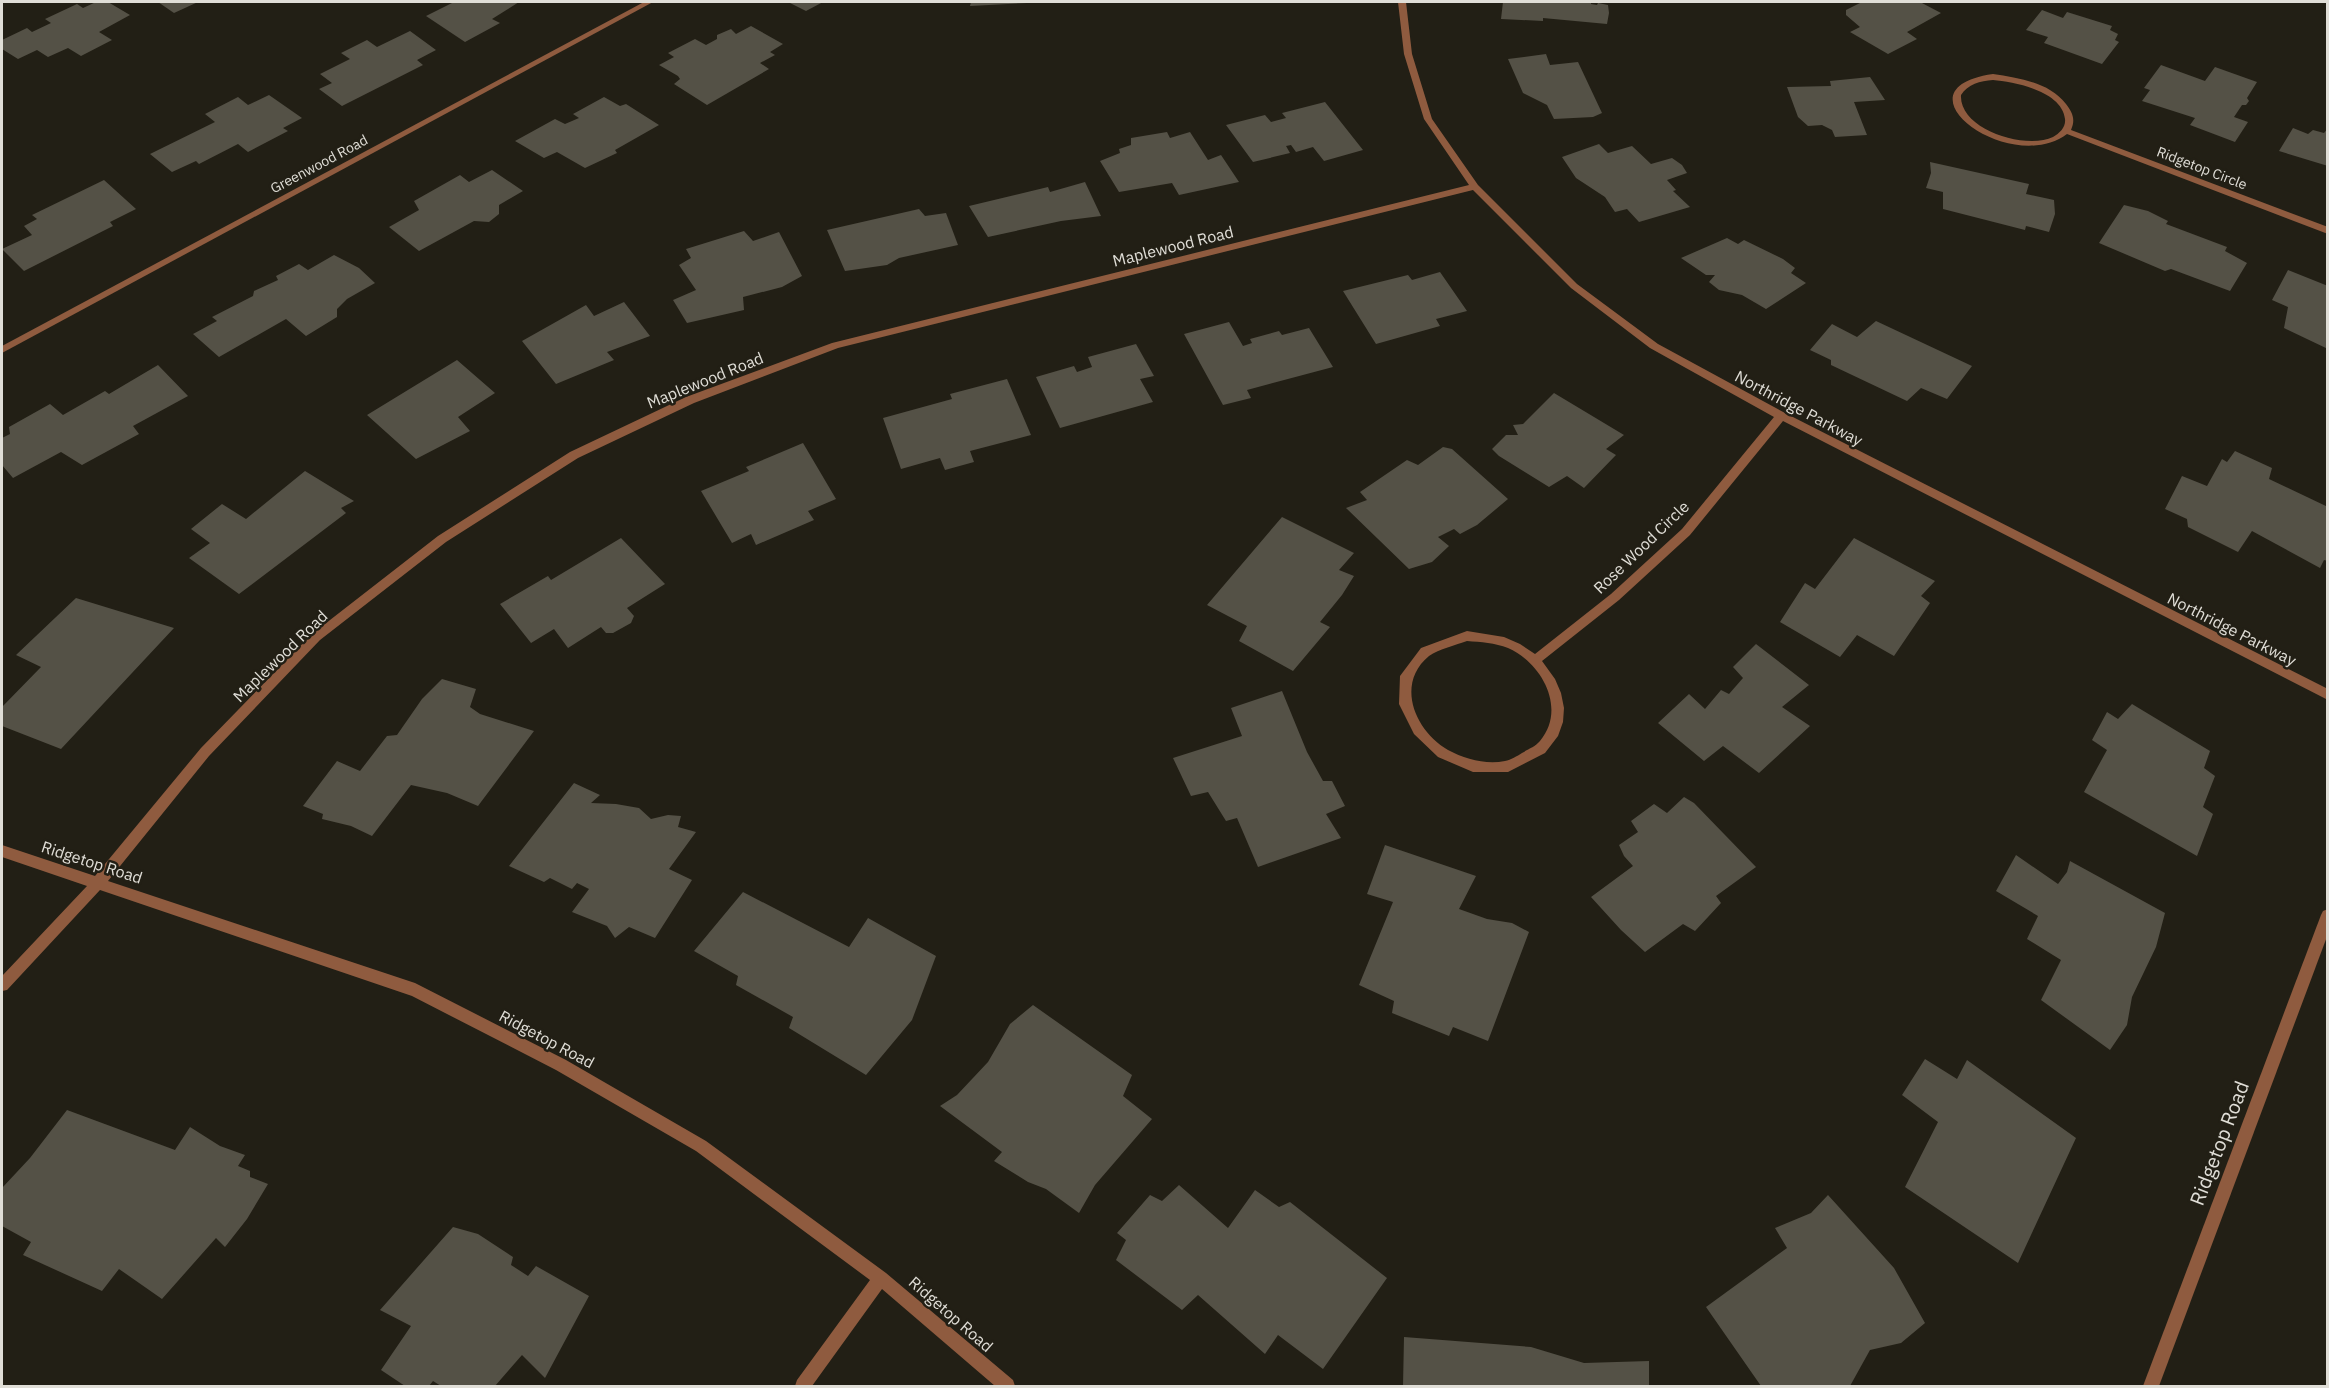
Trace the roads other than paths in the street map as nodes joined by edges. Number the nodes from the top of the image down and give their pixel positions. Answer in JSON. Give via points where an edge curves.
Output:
{"nodes":[{"id":1,"x":649,"y":2,"type":"edge"},
{"id":2,"x":1402,"y":2,"type":"edge"},
{"id":3,"x":2067,"y":131,"type":"junction"},
{"id":4,"x":1474,"y":187,"type":"junction"},
{"id":5,"x":2328,"y":231,"type":"edge"},
{"id":6,"x":2,"y":350,"type":"edge"},
{"id":7,"x":1781,"y":416,"type":"junction"},
{"id":8,"x":1535,"y":660,"type":"junction"},
{"id":9,"x":2328,"y":695,"type":"edge"},
{"id":10,"x":2,"y":851,"type":"edge"},
{"id":11,"x":99,"y":882,"type":"junction"},
{"id":12,"x":2328,"y":915,"type":"edge"},
{"id":13,"x":2,"y":985,"type":"edge"},
{"id":14,"x":881,"y":1278,"type":"junction"},
{"id":15,"x":803,"y":1386,"type":"edge"},
{"id":16,"x":1007,"y":1386,"type":"edge"},
{"id":17,"x":2151,"y":1386,"type":"edge"}],
"edges":[{"from":1,"to":6,"type":"street","name":"Greenwood Road"},
{"from":2,"to":4,"type":"street","name":"Northridge Parkway","via":[[1408,54],[1428,119]]},
{"from":3,"to":3,"type":"street","via":[[2068,112],[2047,92],[2030,84],[1985,78],[1964,84],[1957,92],[1955,102],[1960,113],[1971,124],[2005,140],[2043,143]]},
{"from":3,"to":5,"type":"street","name":"Ridgetop Circle"},
{"from":4,"to":7,"type":"street","name":"Northridge Parkway","via":[[1574,286],[1654,346]]},
{"from":4,"to":11,"type":"street","name":"Maplewood Road","via":[[836,345],[690,400],[574,455],[442,539],[316,637],[205,752]]},
{"from":7,"to":8,"type":"street","name":"Rose Wood Circle","via":[[1686,532],[1615,597]]},
{"from":7,"to":9,"type":"street","name":"Northridge Parkway"},
{"from":8,"to":8,"type":"street","via":[[1551,679],[1559,701],[1558,723],[1548,743],[1530,758],[1506,766],[1480,767],[1453,760],[1430,745],[1414,727],[1405,706],[1404,685],[1412,666],[1425,651],[1444,641],[1467,636],[1500,641]]},
{"from":10,"to":11,"type":"street","name":"Ridgetop Road"},
{"from":11,"to":13,"type":"street","name":"Maplewood Road"},
{"from":11,"to":14,"type":"street","name":"Ridgetop Road","via":[[415,990],[561,1065],[701,1146]]},
{"from":12,"to":17,"type":"street","name":"Ridgetop Road"},
{"from":14,"to":15,"type":"street"},
{"from":14,"to":16,"type":"street","name":"Ridgetop Road"}]}
